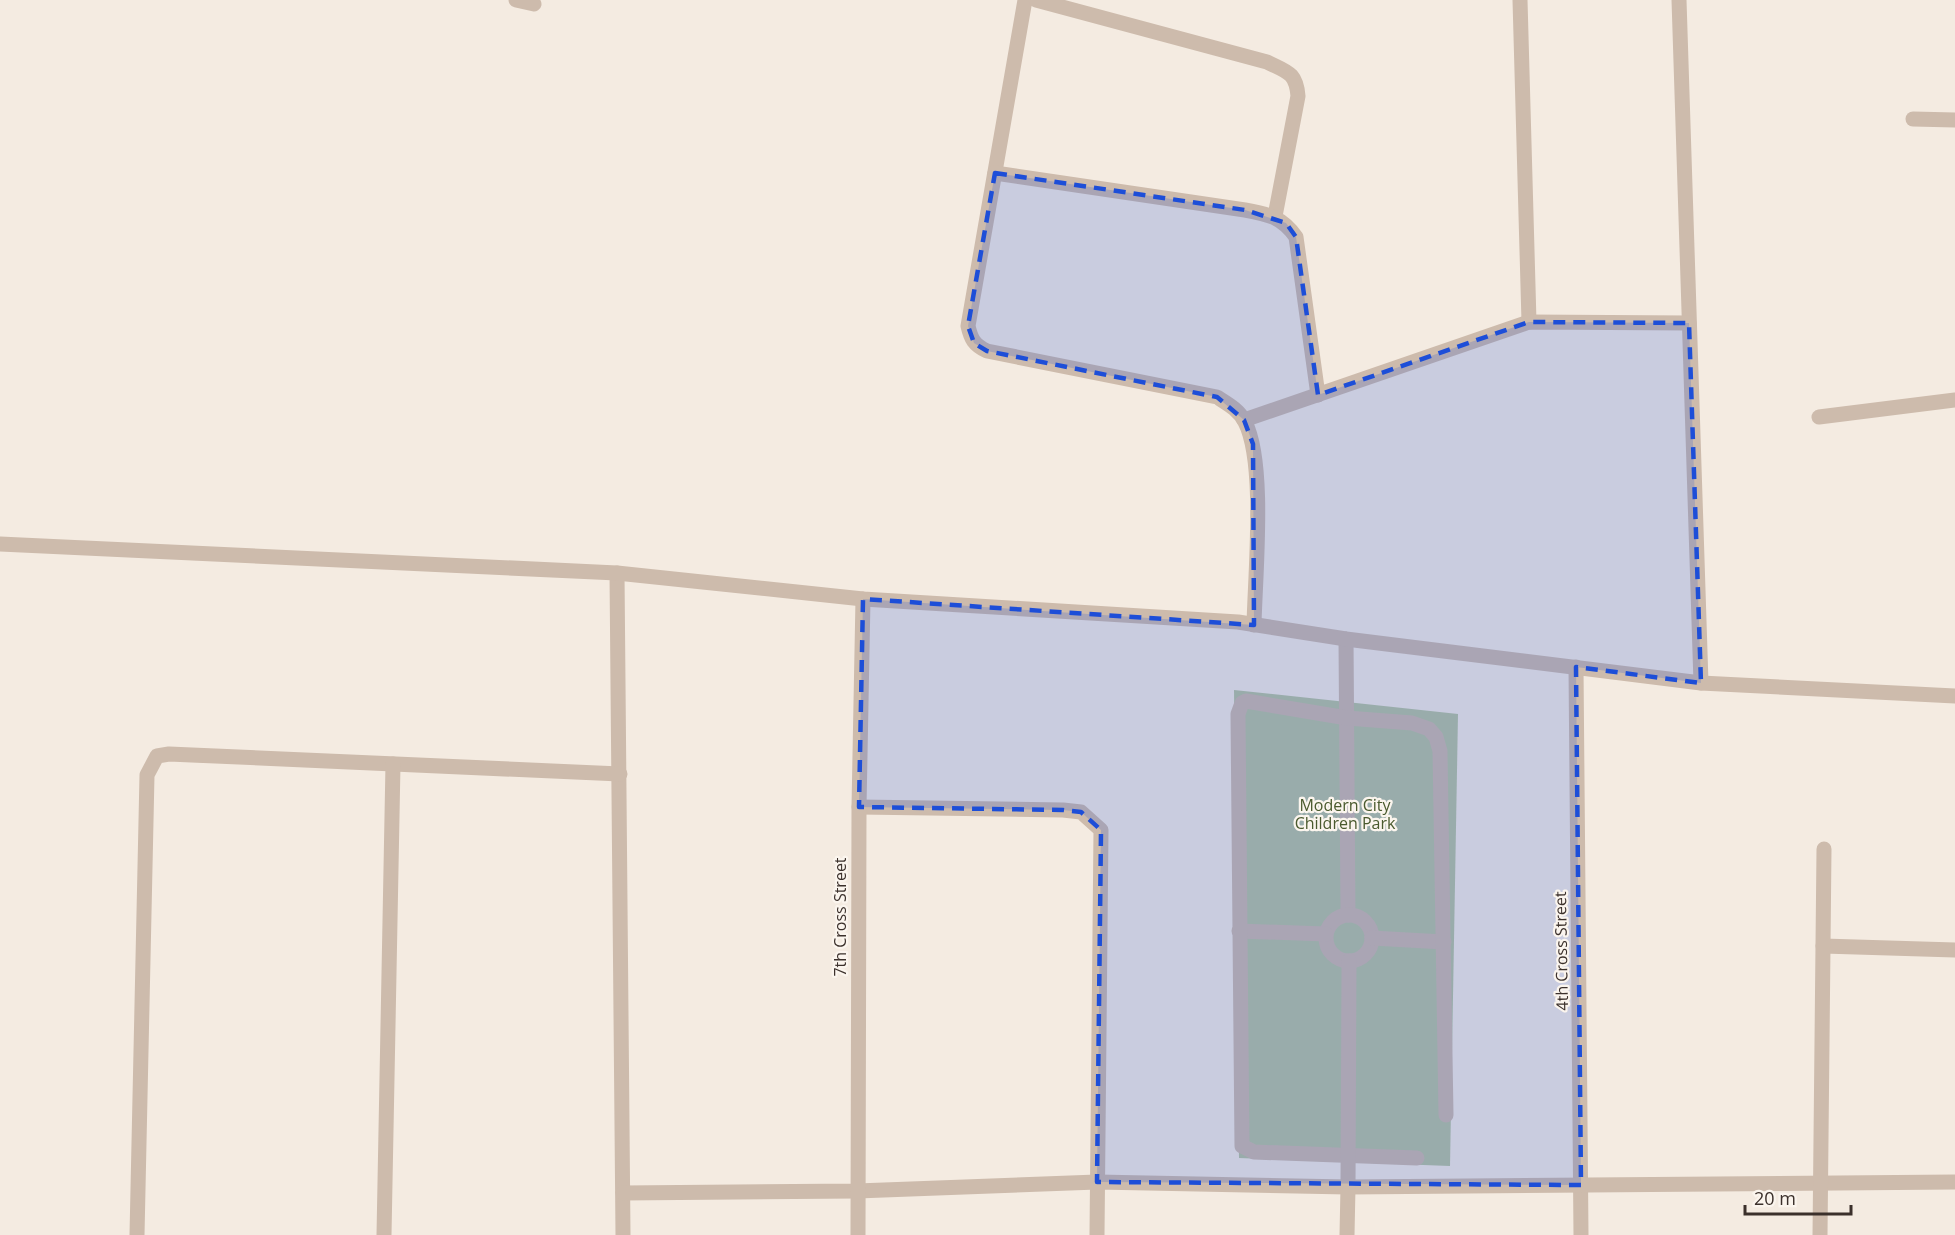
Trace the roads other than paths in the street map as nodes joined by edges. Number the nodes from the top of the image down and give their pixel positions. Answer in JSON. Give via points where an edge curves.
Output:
{"nodes":[{"id":1,"x":516,"y":0,"type":"edge"},
{"id":2,"x":1025,"y":0,"type":"edge"},
{"id":3,"x":1036,"y":0,"type":"edge"},
{"id":4,"x":1520,"y":0,"type":"edge"},
{"id":5,"x":1679,"y":0,"type":"edge"},
{"id":6,"x":534,"y":4,"type":"dead end"},
{"id":7,"x":1913,"y":119,"type":"dead end"},
{"id":8,"x":1955,"y":120,"type":"edge"},
{"id":9,"x":994,"y":173,"type":"junction"},
{"id":10,"x":1275,"y":216,"type":"junction"},
{"id":11,"x":1529,"y":322,"type":"junction"},
{"id":12,"x":1689,"y":323,"type":"junction"},
{"id":13,"x":1318,"y":395,"type":"junction"},
{"id":14,"x":1955,"y":400,"type":"edge"},
{"id":15,"x":1819,"y":417,"type":"dead end"},
{"id":16,"x":1244,"y":420,"type":"junction"},
{"id":17,"x":0,"y":544,"type":"edge"},
{"id":18,"x":617,"y":573,"type":"junction"},
{"id":19,"x":863,"y":599,"type":"junction"},
{"id":20,"x":1254,"y":625,"type":"junction"},
{"id":21,"x":1347,"y":639,"type":"junction"},
{"id":22,"x":1576,"y":667,"type":"junction"},
{"id":23,"x":1701,"y":683,"type":"junction"},
{"id":24,"x":1955,"y":696,"type":"edge"},
{"id":25,"x":1347,"y":718,"type":"junction"},
{"id":26,"x":393,"y":764,"type":"junction"},
{"id":27,"x":620,"y":774,"type":"junction"},
{"id":28,"x":858,"y":807,"type":"junction"},
{"id":29,"x":1824,"y":849,"type":"dead end"},
{"id":30,"x":1348,"y":915,"type":"junction"},
{"id":31,"x":1239,"y":931,"type":"junction"},
{"id":32,"x":1326,"y":933,"type":"junction"},
{"id":33,"x":1372,"y":938,"type":"junction"},
{"id":34,"x":1444,"y":942,"type":"junction"},
{"id":35,"x":1823,"y":946,"type":"junction"},
{"id":36,"x":1955,"y":950,"type":"edge"},
{"id":37,"x":1350,"y":961,"type":"junction"},
{"id":38,"x":1446,"y":1115,"type":"dead end"},
{"id":39,"x":1348,"y":1158,"type":"junction"},
{"id":40,"x":1417,"y":1158,"type":"dead end"},
{"id":41,"x":1097,"y":1182,"type":"junction"},
{"id":42,"x":1955,"y":1182,"type":"edge"},
{"id":43,"x":1821,"y":1183,"type":"junction"},
{"id":44,"x":1581,"y":1185,"type":"junction"},
{"id":45,"x":1348,"y":1186,"type":"junction"},
{"id":46,"x":857,"y":1191,"type":"junction"},
{"id":47,"x":623,"y":1193,"type":"junction"},
{"id":48,"x":137,"y":1235,"type":"edge"},
{"id":49,"x":384,"y":1235,"type":"edge"},
{"id":50,"x":623,"y":1235,"type":"edge"},
{"id":51,"x":858,"y":1235,"type":"edge"},
{"id":52,"x":1097,"y":1235,"type":"edge"},
{"id":53,"x":1347,"y":1235,"type":"edge"},
{"id":54,"x":1581,"y":1235,"type":"edge"},
{"id":55,"x":1820,"y":1235,"type":"edge"}],
"edges":[{"from":1,"to":6,"type":"street"},
{"from":2,"to":9,"type":"street"},
{"from":3,"to":10,"type":"street","via":[[1267,63],[1291,74],[1297,82],[1298,96]]},
{"from":4,"to":11,"type":"street"},
{"from":5,"to":12,"type":"street"},
{"from":7,"to":8,"type":"street"},
{"from":9,"to":10,"type":"street"},
{"from":9,"to":16,"type":"street","via":[[968,326],[974,343],[987,351],[1217,397]]},
{"from":10,"to":13,"type":"street","via":[[1296,237]]},
{"from":11,"to":12,"type":"street"},
{"from":11,"to":13,"type":"street"},
{"from":12,"to":23,"type":"street"},
{"from":13,"to":16,"type":"street"},
{"from":14,"to":15,"type":"street"},
{"from":16,"to":20,"type":"street","via":[[1253,444],[1257,474]]},
{"from":17,"to":18,"type":"street"},
{"from":18,"to":19,"type":"street"},
{"from":18,"to":27,"type":"street"},
{"from":19,"to":20,"type":"street"},
{"from":19,"to":28,"type":"street","name":"7th Cross Street"},
{"from":20,"to":21,"type":"street"},
{"from":21,"to":22,"type":"street"},
{"from":21,"to":25,"type":"street"},
{"from":22,"to":23,"type":"street"},
{"from":22,"to":44,"type":"street","name":"4th Cross Street"},
{"from":23,"to":24,"type":"street"},
{"from":25,"to":30,"type":"street"},
{"from":25,"to":31,"type":"street","via":[[1246,701],[1239,707]]},
{"from":25,"to":34,"type":"street","via":[[1412,723],[1429,729],[1436,737],[1440,751]]},
{"from":26,"to":27,"type":"street"},
{"from":26,"to":48,"type":"street","via":[[170,754],[157,756],[151,764],[147,775]]},
{"from":26,"to":49,"type":"street"},
{"from":27,"to":47,"type":"street"},
{"from":28,"to":41,"type":"street","via":[[1063,810],[1081,812],[1101,830]]},
{"from":28,"to":46,"type":"street","name":"7th Cross Street"},
{"from":29,"to":35,"type":"street"},
{"from":30,"to":32,"type":"street","via":[[1334,920]]},
{"from":30,"to":33,"type":"street","via":[[1362,918]]},
{"from":31,"to":32,"type":"street"},
{"from":31,"to":39,"type":"street","via":[[1242,1146],[1254,1152]]},
{"from":32,"to":37,"type":"street","via":[[1331,953]]},
{"from":33,"to":34,"type":"street"},
{"from":33,"to":37,"type":"street","via":[[1363,956]]},
{"from":34,"to":38,"type":"street"},
{"from":35,"to":36,"type":"street"},
{"from":35,"to":43,"type":"street"},
{"from":37,"to":39,"type":"street"},
{"from":39,"to":40,"type":"street"},
{"from":39,"to":45,"type":"street"},
{"from":41,"to":45,"type":"street"},
{"from":41,"to":46,"type":"street"},
{"from":41,"to":52,"type":"street"},
{"from":42,"to":43,"type":"street"},
{"from":43,"to":44,"type":"street"},
{"from":43,"to":55,"type":"street"},
{"from":44,"to":45,"type":"street"},
{"from":44,"to":54,"type":"street","name":"4th Cross Street"},
{"from":45,"to":53,"type":"street"},
{"from":46,"to":47,"type":"street"},
{"from":46,"to":51,"type":"street","name":"7th Cross Street"},
{"from":47,"to":50,"type":"street"}]}
